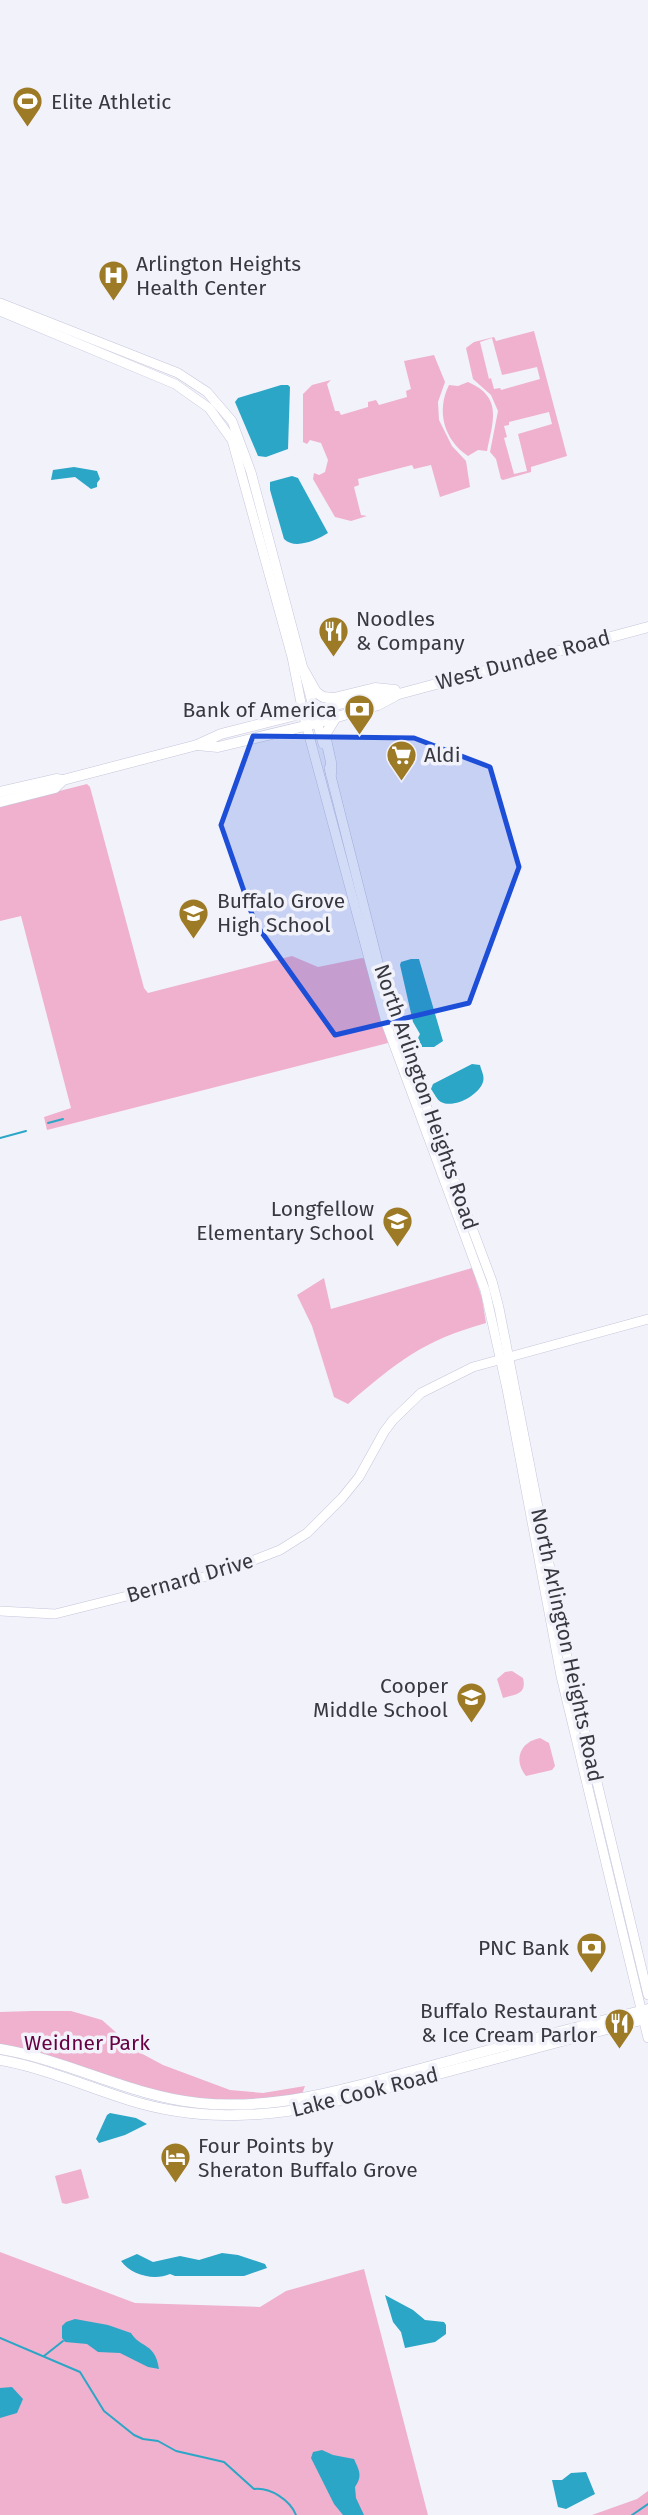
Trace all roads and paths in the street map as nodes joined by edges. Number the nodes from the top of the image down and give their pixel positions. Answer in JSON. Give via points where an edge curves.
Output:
{"nodes":[{"id":1,"x":0,"y":303,"type":"edge"},
{"id":2,"x":0,"y":311,"type":"edge"},
{"id":3,"x":648,"y":627,"type":"edge"},
{"id":4,"x":303,"y":669,"type":"junction"},
{"id":5,"x":404,"y":692,"type":"junction"},
{"id":6,"x":309,"y":711,"type":"junction"},
{"id":7,"x":337,"y":717,"type":"junction"},
{"id":8,"x":312,"y":724,"type":"junction"},
{"id":9,"x":197,"y":745,"type":"junction"},
{"id":10,"x":331,"y":774,"type":"junction"},
{"id":11,"x":63,"y":780,"type":"junction"},
{"id":12,"x":0,"y":792,"type":"edge"},
{"id":13,"x":0,"y":803,"type":"edge"},
{"id":14,"x":648,"y":1319,"type":"edge"},
{"id":15,"x":505,"y":1358,"type":"junction"},
{"id":16,"x":0,"y":1611,"type":"edge"},
{"id":17,"x":648,"y":1995,"type":"edge"},
{"id":18,"x":646,"y":2014,"type":"edge"},
{"id":19,"x":648,"y":2038,"type":"edge"},
{"id":20,"x":0,"y":2049,"type":"edge"},
{"id":21,"x":0,"y":2060,"type":"edge"}],
"edges":[{"from":1,"to":4,"type":"main road","name":"North Arlington Heights Road","via":[[178,373],[221,407],[235,426],[251,472]]},
{"from":2,"to":6,"type":"main road","name":"North Arlington Heights Road","via":[[175,383],[209,408],[238,458]]},
{"from":3,"to":5,"type":"main road","name":"West Dundee Road"},
{"from":4,"to":5,"type":"main road","via":[[316,692],[324,696],[334,698],[375,688]]},
{"from":4,"to":6,"type":"main road","name":"North Arlington Heights Road"},
{"from":5,"to":6,"type":"main road","name":"West Dundee Road"},
{"from":5,"to":7,"type":"main road","name":"West Dundee Road"},
{"from":6,"to":8,"type":"main road","name":"North Arlington Heights Road"},
{"from":6,"to":9,"type":"main road","name":"West Dundee Road","via":[[221,734]]},
{"from":7,"to":8,"type":"main road","name":"West Dundee Road"},
{"from":7,"to":10,"type":"main road","via":[[325,735]]},
{"from":8,"to":9,"type":"main road","name":"West Dundee Road","via":[[218,747]]},
{"from":8,"to":10,"type":"main road","name":"North Arlington Heights Road"},
{"from":8,"to":15,"type":"main road","name":"North Arlington Heights Road","via":[[387,1026],[474,1259]]},
{"from":9,"to":11,"type":"main road"},
{"from":10,"to":15,"type":"main road","name":"North Arlington Heights Road","via":[[402,1041],[492,1281]]},
{"from":11,"to":12,"type":"main road"},
{"from":11,"to":13,"type":"main road","via":[[55,788]]},
{"from":14,"to":15,"type":"main road","name":"Bernard Drive"},
{"from":15,"to":16,"type":"main road","name":"Bernard Drive","via":[[473,1367],[421,1393],[384,1432],[342,1499],[307,1533],[280,1550],[223,1572],[55,1614]]},
{"from":15,"to":17,"type":"main road","name":"North Arlington Heights Road","via":[[568,1661]]},
{"from":15,"to":18,"type":"main road","via":[[561,1676]]},
{"from":18,"to":19,"type":"main road"},
{"from":18,"to":20,"type":"main road","name":"Lake Cook Road","via":[[324,2094],[236,2106],[169,2099]]},
{"from":18,"to":21,"type":"main road","name":"Lake Cook Road","via":[[326,2104],[247,2115],[155,2106]]}]}
